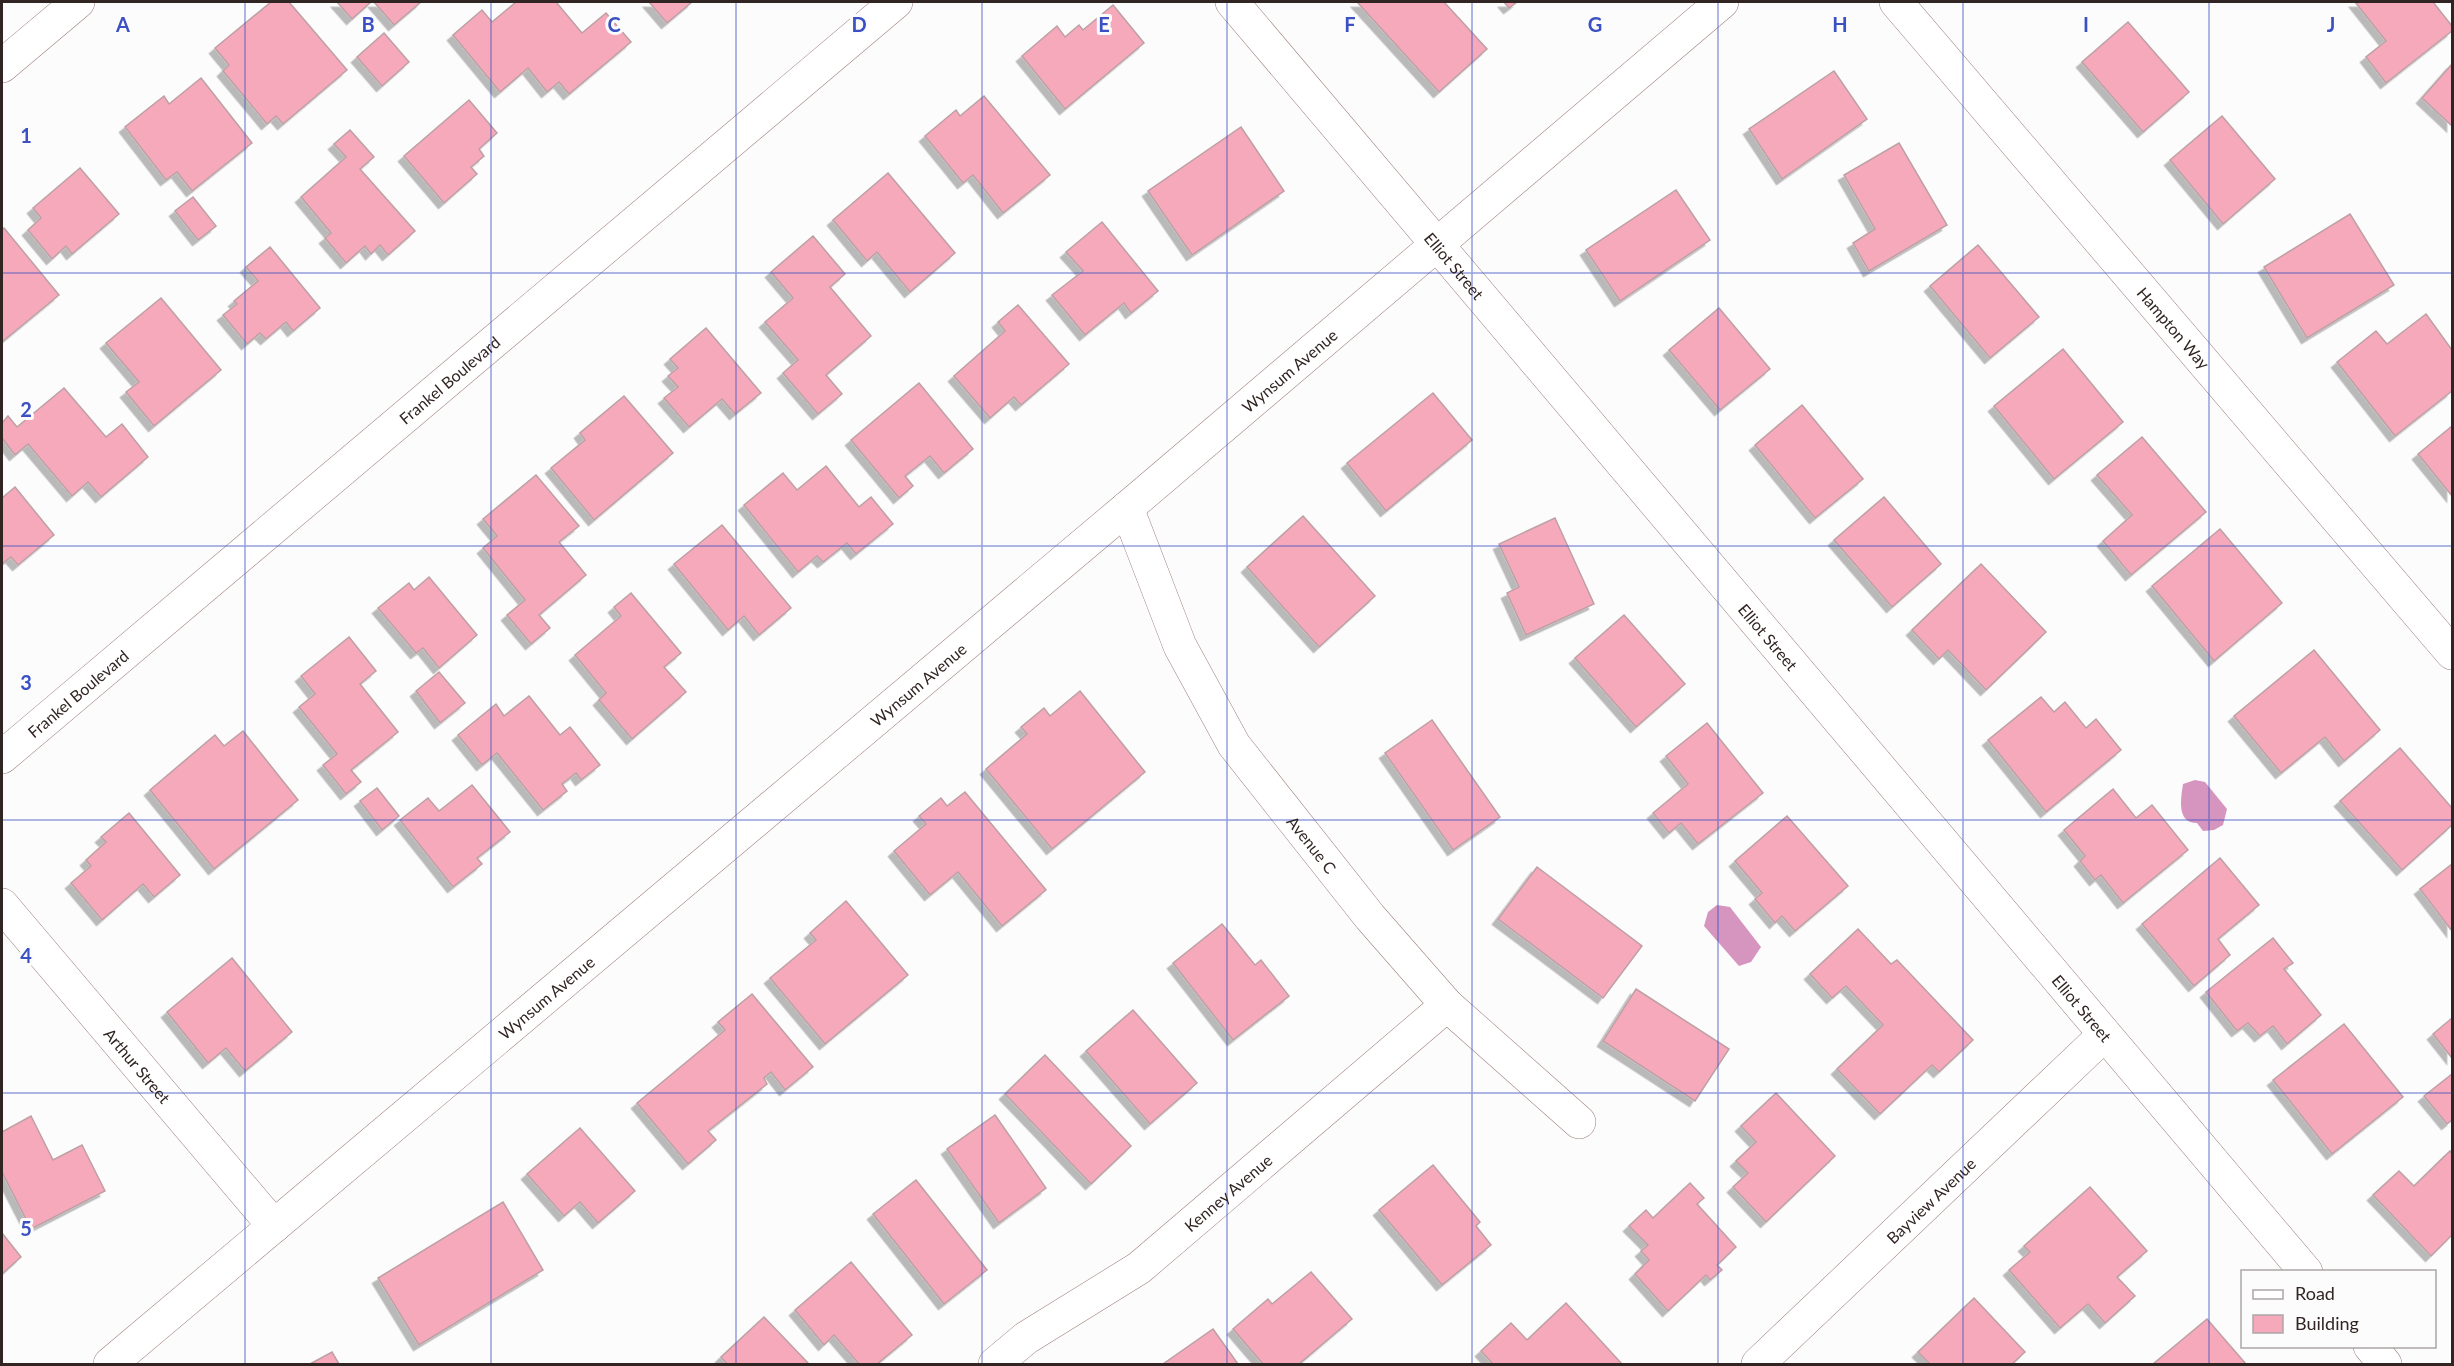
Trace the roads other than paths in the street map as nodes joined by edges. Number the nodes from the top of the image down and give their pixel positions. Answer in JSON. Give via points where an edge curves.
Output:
{"nodes":[{"id":1,"x":78,"y":2,"type":"edge"},
{"id":2,"x":896,"y":2,"type":"edge"},
{"id":3,"x":1232,"y":2,"type":"edge"},
{"id":4,"x":1722,"y":2,"type":"edge"},
{"id":5,"x":1896,"y":2,"type":"edge"},
{"id":6,"x":2,"y":66,"type":"edge"},
{"id":7,"x":1437,"y":244,"type":"junction"},
{"id":8,"x":1127,"y":508,"type":"junction"},
{"id":9,"x":2452,"y":653,"type":"edge"},
{"id":10,"x":2,"y":757,"type":"edge"},
{"id":11,"x":2,"y":905,"type":"edge"},
{"id":12,"x":1447,"y":1005,"type":"junction"},
{"id":13,"x":2104,"y":1035,"type":"junction"},
{"id":14,"x":1579,"y":1122,"type":"dead end"},
{"id":15,"x":274,"y":1226,"type":"junction"},
{"id":16,"x":2304,"y":1270,"type":"edge"},
{"id":17,"x":2371,"y":1348,"type":"edge"},
{"id":18,"x":110,"y":1365,"type":"edge"},
{"id":19,"x":995,"y":1365,"type":"edge"},
{"id":20,"x":1758,"y":1365,"type":"edge"},
{"id":21,"x":2385,"y":1365,"type":"edge"}],
"edges":[{"from":1,"to":6,"type":"street"},
{"from":2,"to":10,"type":"street","name":"Frankel Boulevard"},
{"from":3,"to":7,"type":"street","name":"Elliot Street"},
{"from":4,"to":7,"type":"street","name":"Wynsum Avenue"},
{"from":5,"to":9,"type":"street","name":"Hampton Way"},
{"from":7,"to":8,"type":"street","name":"Wynsum Avenue"},
{"from":7,"to":13,"type":"street","name":"Elliot Street"},
{"from":8,"to":12,"type":"street","name":"Avenue C","via":[[1180,646],[1234,745],[1370,917]]},
{"from":8,"to":15,"type":"street","name":"Wynsum Avenue"},
{"from":11,"to":15,"type":"street","name":"Arthur Street"},
{"from":12,"to":14,"type":"street","name":"Avenue C"},
{"from":12,"to":19,"type":"street","name":"Kenney Avenue","via":[[1139,1268],[1026,1338]]},
{"from":13,"to":16,"type":"street","name":"Elliot Street"},
{"from":13,"to":20,"type":"street","name":"Bayview Avenue"},
{"from":15,"to":18,"type":"street","name":"Wynsum Avenue"},
{"from":17,"to":21,"type":"street"}]}
